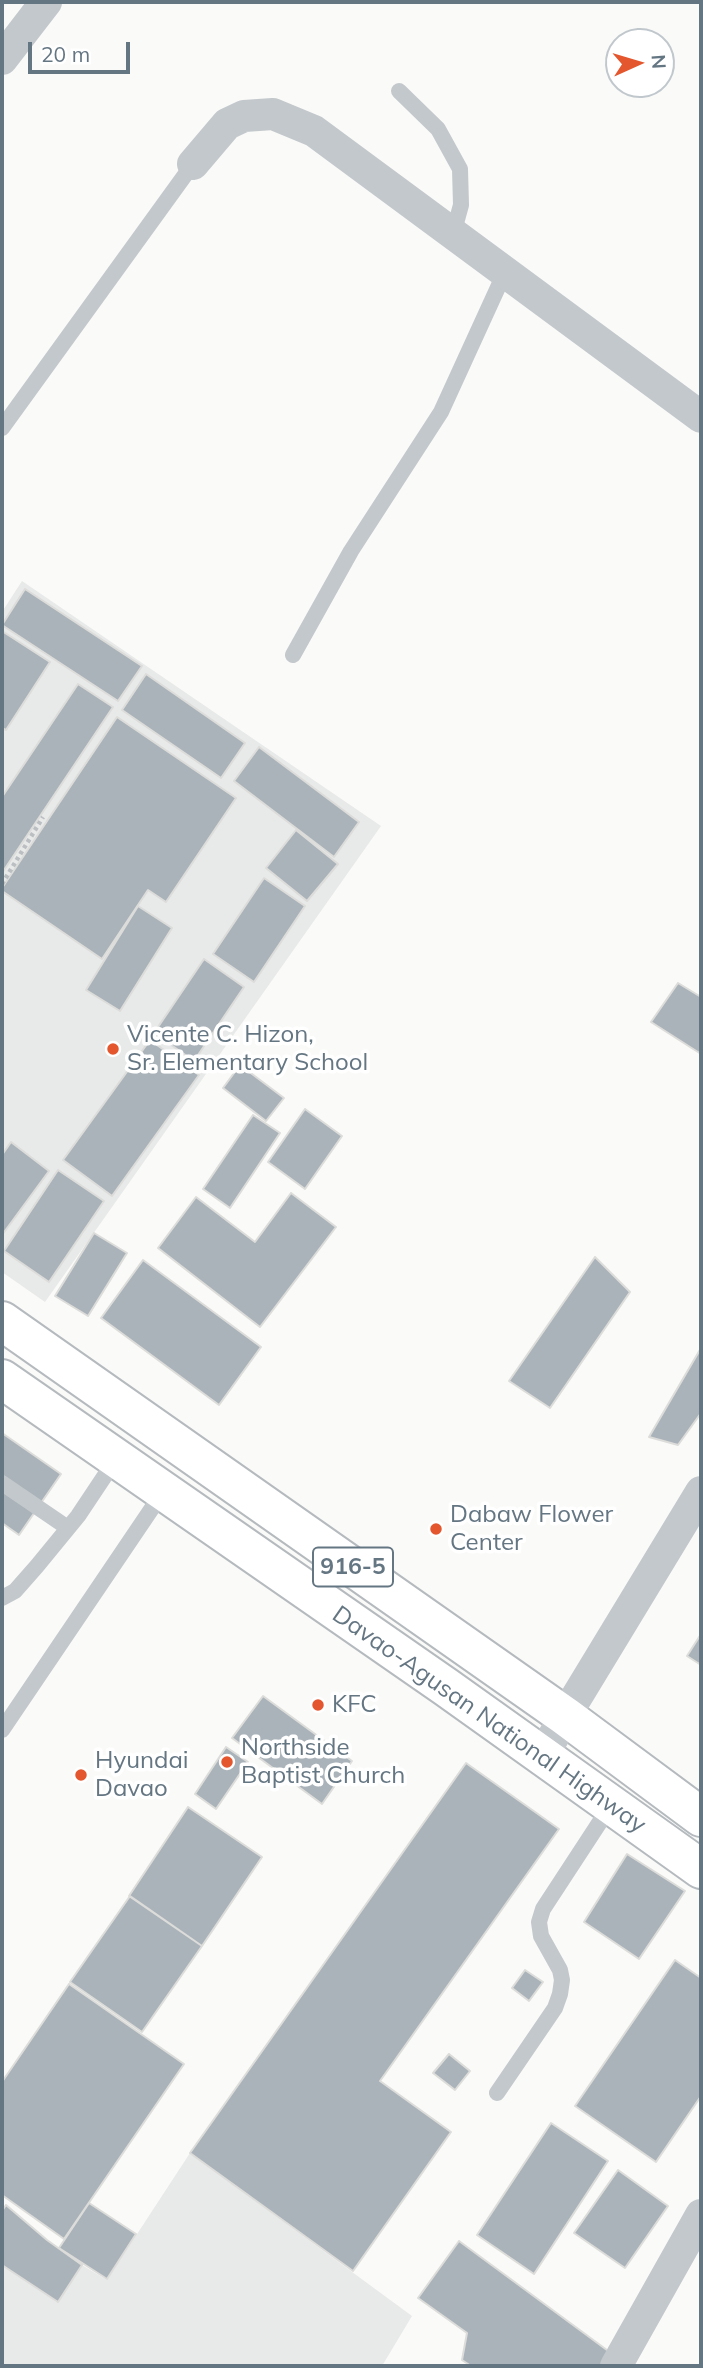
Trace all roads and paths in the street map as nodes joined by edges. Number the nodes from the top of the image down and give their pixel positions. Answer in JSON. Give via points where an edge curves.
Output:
{"nodes":[{"id":1,"x":46,"y":2,"type":"edge"},
{"id":2,"x":2,"y":58,"type":"edge"},
{"id":3,"x":399,"y":91,"type":"dead end"},
{"id":4,"x":193,"y":164,"type":"joint"},
{"id":5,"x":453,"y":234,"type":"junction"},
{"id":6,"x":505,"y":272,"type":"junction"},
{"id":7,"x":701,"y":417,"type":"edge"},
{"id":8,"x":2,"y":428,"type":"edge"},
{"id":9,"x":293,"y":654,"type":"dead end"},
{"id":10,"x":43,"y":817,"type":"dead end"},
{"id":11,"x":2,"y":884,"type":"edge"},
{"id":12,"x":2,"y":1321,"type":"edge"},
{"id":13,"x":2,"y":1379,"type":"edge"},
{"id":14,"x":116,"y":1459,"type":"junction"},
{"id":15,"x":2,"y":1483,"type":"edge"},
{"id":16,"x":163,"y":1492,"type":"junction"},
{"id":17,"x":701,"y":1492,"type":"edge"},
{"id":18,"x":68,"y":1528,"type":"junction"},
{"id":19,"x":2,"y":1598,"type":"edge"},
{"id":20,"x":565,"y":1716,"type":"junction"},
{"id":21,"x":2,"y":1730,"type":"edge"},
{"id":22,"x":542,"y":1757,"type":"junction"},
{"id":23,"x":611,"y":1805,"type":"junction"},
{"id":24,"x":701,"y":1817,"type":"edge"},
{"id":25,"x":701,"y":1869,"type":"edge"},
{"id":26,"x":497,"y":2093,"type":"dead end"},
{"id":27,"x":701,"y":2216,"type":"edge"},
{"id":28,"x":616,"y":2366,"type":"edge"}],
"edges":[{"from":1,"to":2,"type":"street"},
{"from":3,"to":5,"type":"lane","via":[[438,129],[460,169],[461,205]]},
{"from":4,"to":5,"type":"street","via":[[227,124],[244,116],[274,114],[314,131]]},
{"from":4,"to":8,"type":"lane"},
{"from":5,"to":6,"type":"street"},
{"from":6,"to":7,"type":"street"},
{"from":6,"to":9,"type":"lane","via":[[441,412],[351,551]]},
{"from":10,"to":11,"type":"path"},
{"from":12,"to":20,"type":"main road","name":"Davao-Agusan National Highway","number":"916-5"},
{"from":13,"to":14,"type":"main road","name":"Davao-Agusan National Highway","number":"916-5"},
{"from":14,"to":16,"type":"main road","name":"Davao-Agusan National Highway","number":"916-5"},
{"from":14,"to":18,"type":"lane"},
{"from":15,"to":18,"type":"lane"},
{"from":16,"to":21,"type":"lane"},
{"from":16,"to":22,"type":"main road","name":"Davao-Agusan National Highway","number":"916-5"},
{"from":17,"to":20,"type":"street"},
{"from":18,"to":19,"type":"lane","via":[[15,1591]]},
{"from":20,"to":22,"type":"street"},
{"from":20,"to":24,"type":"main road","name":"Davao-Agusan National Highway","number":"916-5"},
{"from":22,"to":23,"type":"main road","name":"Davao-Agusan National Highway","number":"916-5"},
{"from":23,"to":25,"type":"main road","name":"Davao-Agusan National Highway","number":"916-5"},
{"from":23,"to":26,"type":"lane","via":[[543,1909],[541,1936],[560,1970],[560,1993],[555,2008]]},
{"from":27,"to":28,"type":"street"}]}
